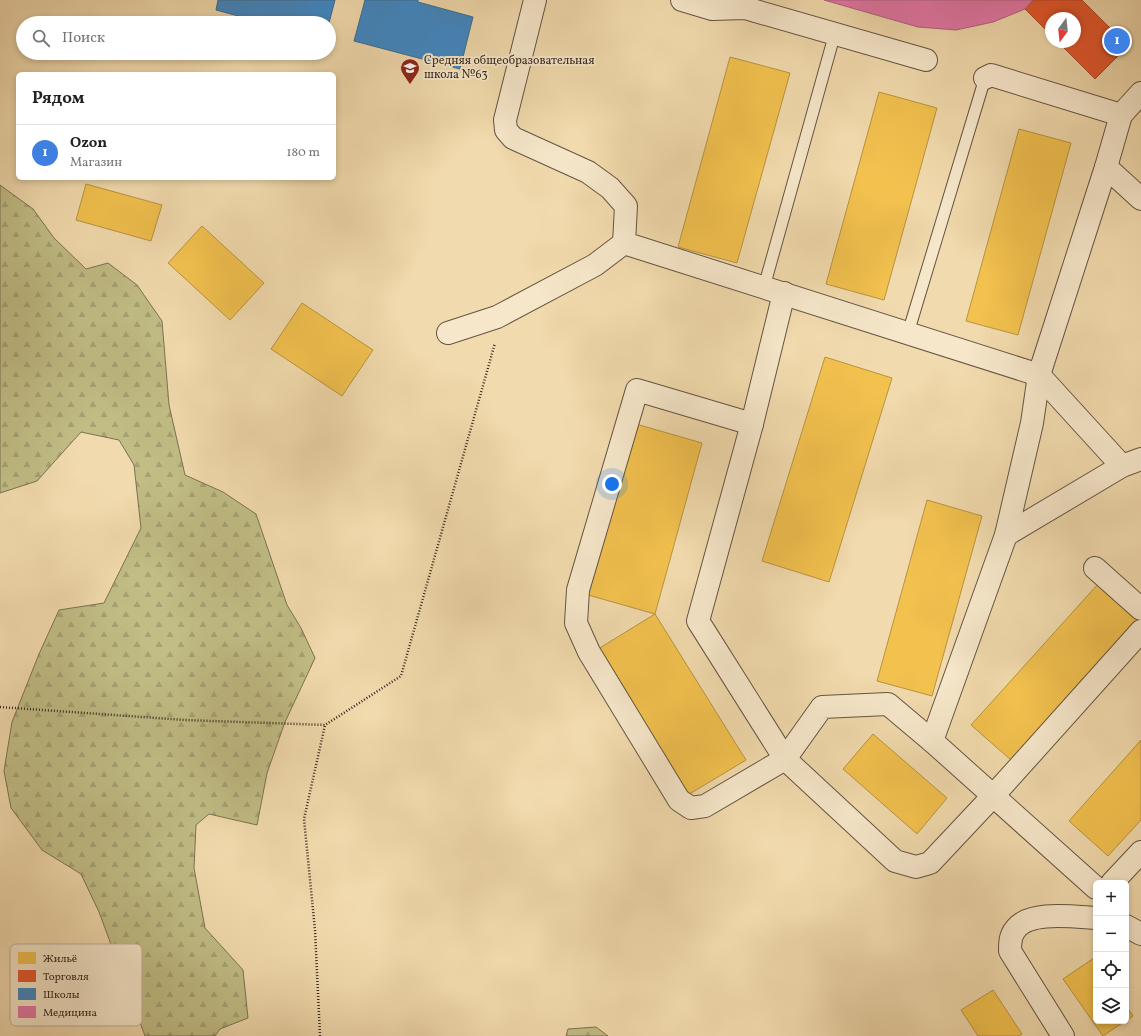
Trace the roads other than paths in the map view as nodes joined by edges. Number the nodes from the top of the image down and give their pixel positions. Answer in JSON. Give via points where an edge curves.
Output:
{"nodes":[{"id":1,"x":535,"y":0,"type":"edge"},
{"id":2,"x":682,"y":0,"type":"edge"},
{"id":3,"x":750,"y":4,"type":"edge"},
{"id":4,"x":836,"y":34,"type":"junction"},
{"id":5,"x":926,"y":60,"type":"dead end"},
{"id":6,"x":985,"y":78,"type":"joint"},
{"id":7,"x":1141,"y":93,"type":"edge"},
{"id":8,"x":1121,"y":115,"type":"junction"},
{"id":9,"x":1106,"y":167,"type":"junction"},
{"id":10,"x":1141,"y":199,"type":"edge"},
{"id":11,"x":624,"y":243,"type":"junction"},
{"id":12,"x":774,"y":290,"type":"junction"},
{"id":13,"x":448,"y":333,"type":"dead end"},
{"id":14,"x":908,"y":333,"type":"junction"},
{"id":15,"x":1039,"y":375,"type":"junction"},
{"id":16,"x":752,"y":424,"type":"junction"},
{"id":17,"x":1132,"y":462,"type":"edge"},
{"id":18,"x":1006,"y":535,"type":"junction"},
{"id":19,"x":1094,"y":568,"type":"dead end"},
{"id":20,"x":1141,"y":610,"type":"edge"},
{"id":21,"x":1141,"y":631,"type":"edge"},
{"id":22,"x":932,"y":741,"type":"junction"},
{"id":23,"x":785,"y":760,"type":"junction"},
{"id":24,"x":993,"y":796,"type":"junction"},
{"id":25,"x":1141,"y":852,"type":"edge"},
{"id":26,"x":1115,"y":880,"type":"edge"},
{"id":27,"x":1093,"y":885,"type":"edge"},
{"id":28,"x":1093,"y":918,"type":"edge"},
{"id":29,"x":1129,"y":928,"type":"edge"},
{"id":30,"x":1141,"y":934,"type":"edge"},
{"id":31,"x":1064,"y":1036,"type":"edge"}],
"edges":[{"from":1,"to":11,"type":"street","via":[[505,120],[506,130],[513,138],[588,172],[610,188],[626,206]]},
{"from":2,"to":3,"type":"street","via":[[712,9]]},
{"from":3,"to":4,"type":"street"},
{"from":4,"to":5,"type":"street"},
{"from":4,"to":12,"type":"lane"},
{"from":6,"to":8,"type":"street","via":[[990,75]]},
{"from":6,"to":14,"type":"lane"},
{"from":7,"to":8,"type":"street"},
{"from":8,"to":9,"type":"street"},
{"from":9,"to":10,"type":"street"},
{"from":9,"to":15,"type":"street"},
{"from":11,"to":12,"type":"street"},
{"from":11,"to":13,"type":"street","via":[[595,265],[497,317]]},
{"from":12,"to":14,"type":"street"},
{"from":12,"to":16,"type":"street"},
{"from":14,"to":15,"type":"street"},
{"from":15,"to":17,"type":"street"},
{"from":15,"to":18,"type":"street","via":[[1032,423]]},
{"from":16,"to":23,"type":"street","via":[[698,621]]},
{"from":16,"to":23,"type":"street","via":[[637,390],[578,590],[576,623],[588,652],[679,800],[691,808],[705,806]]},
{"from":17,"to":18,"type":"street"},
{"from":18,"to":22,"type":"street"},
{"from":19,"to":20,"type":"street"},
{"from":21,"to":24,"type":"street"},
{"from":22,"to":23,"type":"street","via":[[888,704],[822,707]]},
{"from":22,"to":24,"type":"street"},
{"from":23,"to":24,"type":"street","via":[[895,861],[916,867],[930,863]]},
{"from":24,"to":27,"type":"street"},
{"from":25,"to":26,"type":"street"},
{"from":28,"to":31,"type":"street","via":[[1052,915],[1029,920],[1015,928],[1010,939],[1010,951]]},
{"from":29,"to":30,"type":"street"}]}
